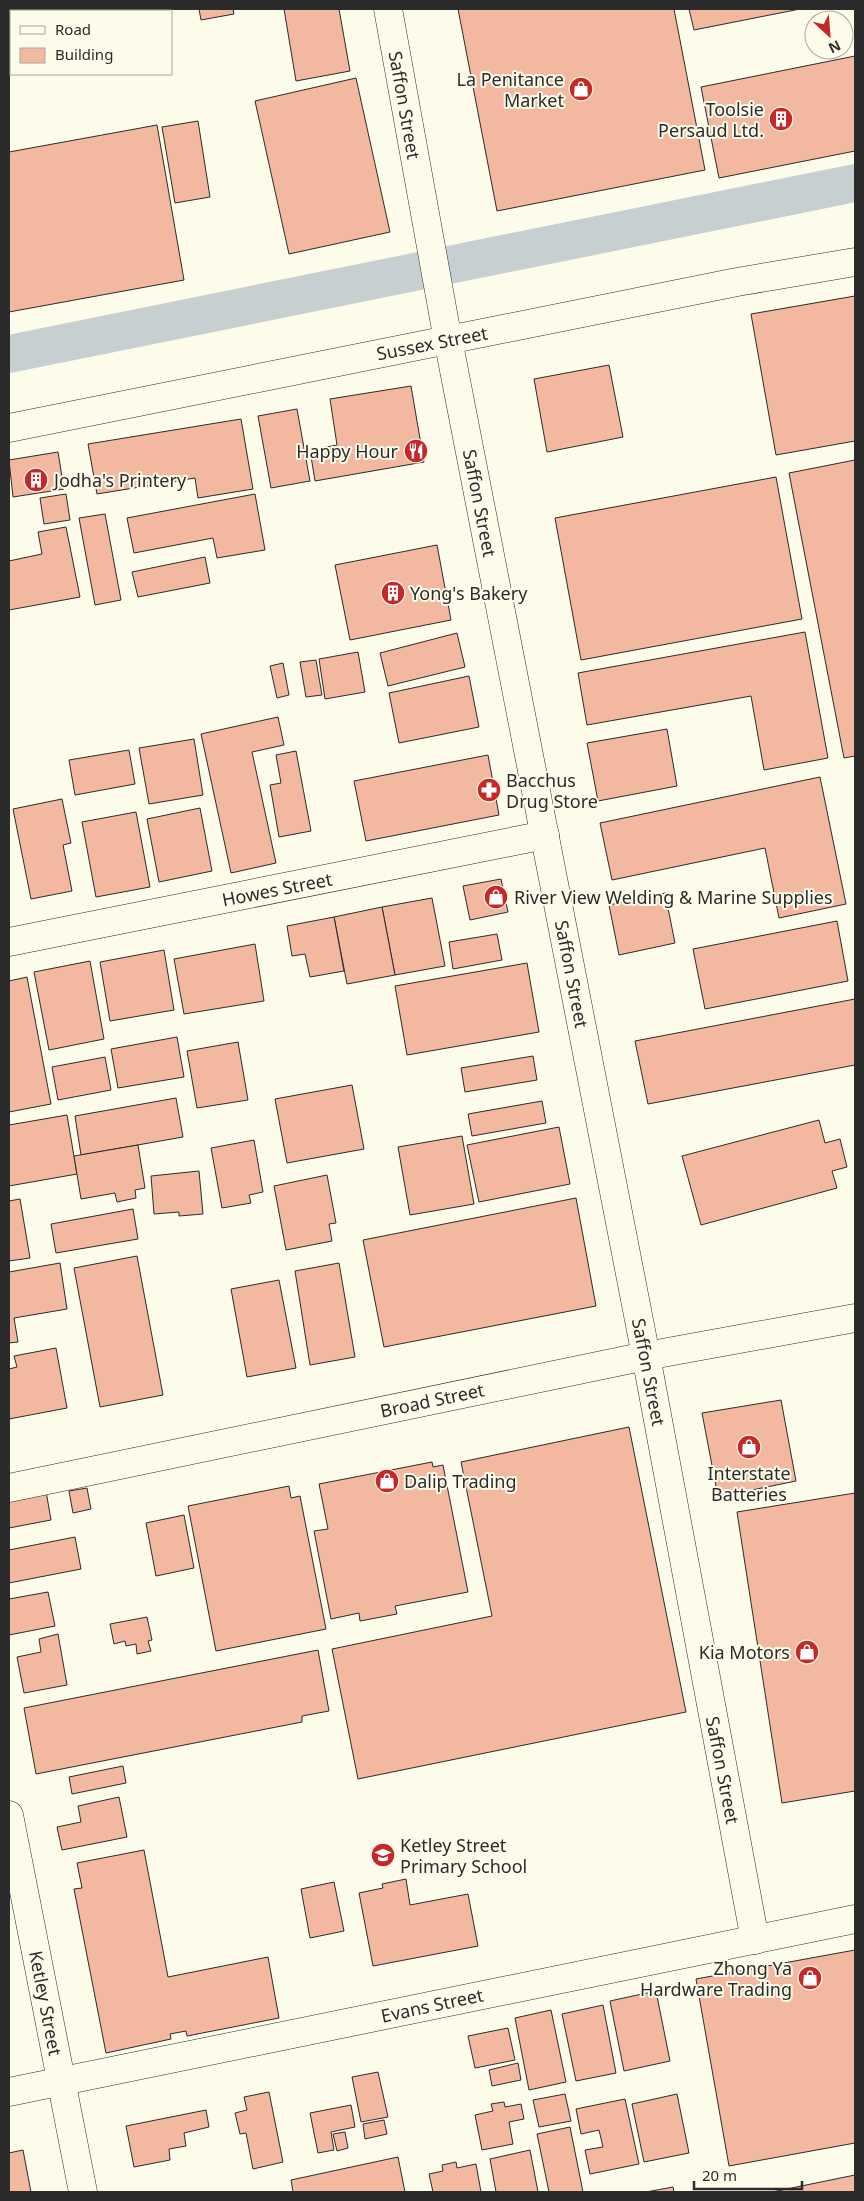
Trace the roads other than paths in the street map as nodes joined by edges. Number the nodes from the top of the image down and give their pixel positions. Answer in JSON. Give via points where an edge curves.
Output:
{"nodes":[{"id":1,"x":388,"y":9,"type":"edge"},
{"id":2,"x":855,"y":262,"type":"edge"},
{"id":3,"x":447,"y":332,"type":"junction"},
{"id":4,"x":9,"y":428,"type":"edge"},
{"id":5,"x":545,"y":835,"type":"junction"},
{"id":6,"x":9,"y":942,"type":"edge"},
{"id":7,"x":855,"y":1318,"type":"edge"},
{"id":8,"x":646,"y":1356,"type":"junction"},
{"id":9,"x":9,"y":1488,"type":"edge"},
{"id":10,"x":9,"y":1814,"type":"edge"},
{"id":11,"x":855,"y":1919,"type":"edge"},
{"id":12,"x":755,"y":1940,"type":"junction"},
{"id":13,"x":61,"y":2081,"type":"junction"},
{"id":14,"x":9,"y":2092,"type":"edge"},
{"id":15,"x":83,"y":2192,"type":"edge"}],
"edges":[{"from":1,"to":3,"type":"street","name":"Saffon Street"},
{"from":2,"to":3,"type":"street","name":"Sussex Street"},
{"from":3,"to":4,"type":"street","name":"Sussex Street"},
{"from":3,"to":5,"type":"street","name":"Saffon Street"},
{"from":5,"to":6,"type":"street","name":"Howes Street"},
{"from":5,"to":8,"type":"street","name":"Saffon Street"},
{"from":7,"to":8,"type":"street","name":"Broad Street"},
{"from":8,"to":9,"type":"street","name":"Broad Street"},
{"from":8,"to":12,"type":"street","name":"Saffon Street"},
{"from":10,"to":13,"type":"street","name":"Ketley Street"},
{"from":11,"to":12,"type":"street","name":"Evans Street"},
{"from":12,"to":13,"type":"street","name":"Evans Street"},
{"from":13,"to":14,"type":"street","name":"Evans Street"},
{"from":13,"to":15,"type":"street","name":"Ketley Street"}]}
